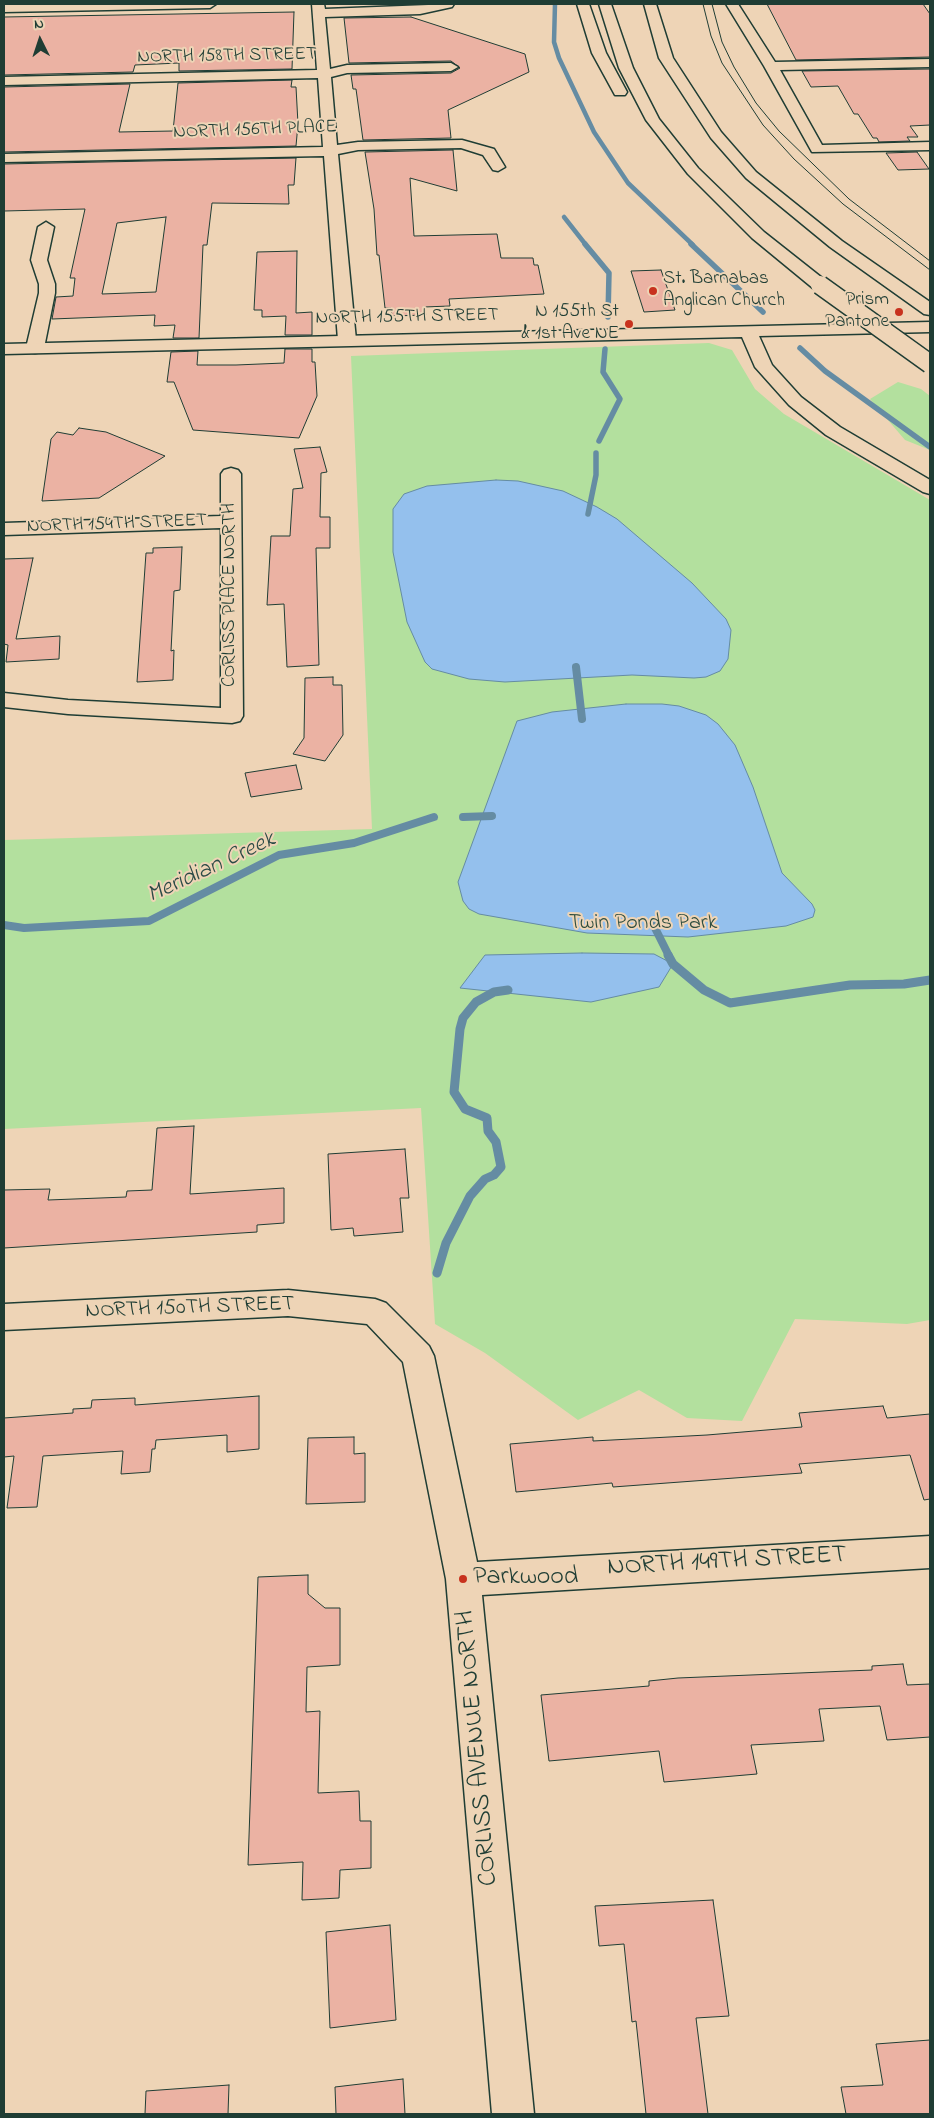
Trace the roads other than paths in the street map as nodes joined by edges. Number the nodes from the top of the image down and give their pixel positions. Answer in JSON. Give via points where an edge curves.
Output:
{"nodes":[{"id":1,"x":210,"y":4,"type":"edge"},
{"id":2,"x":448,"y":4,"type":"edge"},
{"id":3,"x":583,"y":4,"type":"edge"},
{"id":4,"x":605,"y":4,"type":"edge"},
{"id":5,"x":650,"y":4,"type":"edge"},
{"id":6,"x":732,"y":4,"type":"edge"},
{"id":7,"x":4,"y":8,"type":"edge"},
{"id":8,"x":318,"y":8,"type":"edge"},
{"id":9,"x":930,"y":63,"type":"edge"},
{"id":10,"x":771,"y":66,"type":"junction"},
{"id":11,"x":451,"y":67,"type":"dead end"},
{"id":12,"x":324,"y":74,"type":"junction"},
{"id":13,"x":4,"y":81,"type":"edge"},
{"id":14,"x":653,"y":120,"type":"junction"},
{"id":15,"x":930,"y":146,"type":"edge"},
{"id":16,"x":331,"y":151,"type":"junction"},
{"id":17,"x":4,"y":158,"type":"edge"},
{"id":18,"x":498,"y":167,"type":"dead end"},
{"id":19,"x":46,"y":227,"type":"dead end"},
{"id":20,"x":930,"y":310,"type":"edge"},
{"id":21,"x":930,"y":327,"type":"edge"},
{"id":22,"x":748,"y":331,"type":"junction"},
{"id":23,"x":347,"y":340,"type":"junction"},
{"id":24,"x":35,"y":348,"type":"junction"},
{"id":25,"x":4,"y":349,"type":"edge"},
{"id":26,"x":930,"y":364,"type":"edge"},
{"id":27,"x":231,"y":474,"type":"dead end"},
{"id":28,"x":930,"y":488,"type":"edge"},
{"id":29,"x":231,"y":522,"type":"junction"},
{"id":30,"x":4,"y":529,"type":"edge"},
{"id":31,"x":4,"y":700,"type":"edge"},
{"id":32,"x":375,"y":1312,"type":"joint"},
{"id":33,"x":4,"y":1317,"type":"edge"},
{"id":34,"x":930,"y":1552,"type":"edge"},
{"id":35,"x":463,"y":1579,"type":"junction"},
{"id":36,"x":513,"y":2114,"type":"edge"}],
"edges":[{"from":1,"to":7,"type":"main road"},
{"from":2,"to":8,"type":"main road","via":[[420,10]]},
{"from":3,"to":14,"type":"main road","via":[[599,53],[629,105]]},
{"from":4,"to":14,"type":"main road","via":[[626,68]]},
{"from":5,"to":20,"type":"main road","via":[[666,58],[722,142],[751,174],[793,211]]},
{"from":6,"to":10,"type":"main road"},
{"from":8,"to":12,"type":"main road"},
{"from":9,"to":10,"type":"main road"},
{"from":10,"to":15,"type":"main road","via":[[817,149]]},
{"from":11,"to":12,"type":"main road","name":"NORTH 158TH STREET","via":[[347,69]]},
{"from":12,"to":13,"type":"main road","name":"NORTH 158TH STREET"},
{"from":12,"to":16,"type":"main road"},
{"from":14,"to":26,"type":"main road","bridge":true,"via":[[724,204],[758,235],[820,285]]},
{"from":16,"to":17,"type":"main road","name":"NORTH 156TH PLACE"},
{"from":16,"to":18,"type":"main road","name":"NORTH 156TH PLACE","via":[[379,146],[471,145],[489,152]]},
{"from":16,"to":23,"type":"main road"},
{"from":19,"to":24,"type":"main road","via":[[39,260],[47,292]]},
{"from":21,"to":22,"type":"main road","name":"NORTH 155TH STREET"},
{"from":22,"to":23,"type":"main road","name":"NORTH 155TH STREET"},
{"from":22,"to":28,"type":"main road","via":[[764,367],[806,411],[833,431]]},
{"from":23,"to":24,"type":"main road","name":"NORTH 155TH STREET"},
{"from":24,"to":25,"type":"main road","name":"NORTH 155TH STREET"},
{"from":27,"to":29,"type":"main road","name":"CORLISS PLACE NORTH"},
{"from":29,"to":30,"type":"main road","name":"NORTH 154TH STREET"},
{"from":29,"to":31,"type":"main road","name":"CORLISS PLACE NORTH","via":[[232,716],[68,707]]},
{"from":32,"to":33,"type":"main road","name":"NORTH 150TH STREET","via":[[288,1303]]},
{"from":32,"to":35,"type":"main road","name":"CORLISS AVENUE NORTH","via":[[418,1356]]},
{"from":34,"to":35,"type":"main road","name":"NORTH 149TH STREET"},
{"from":35,"to":36,"type":"main road","name":"CORLISS AVENUE NORTH"}]}
